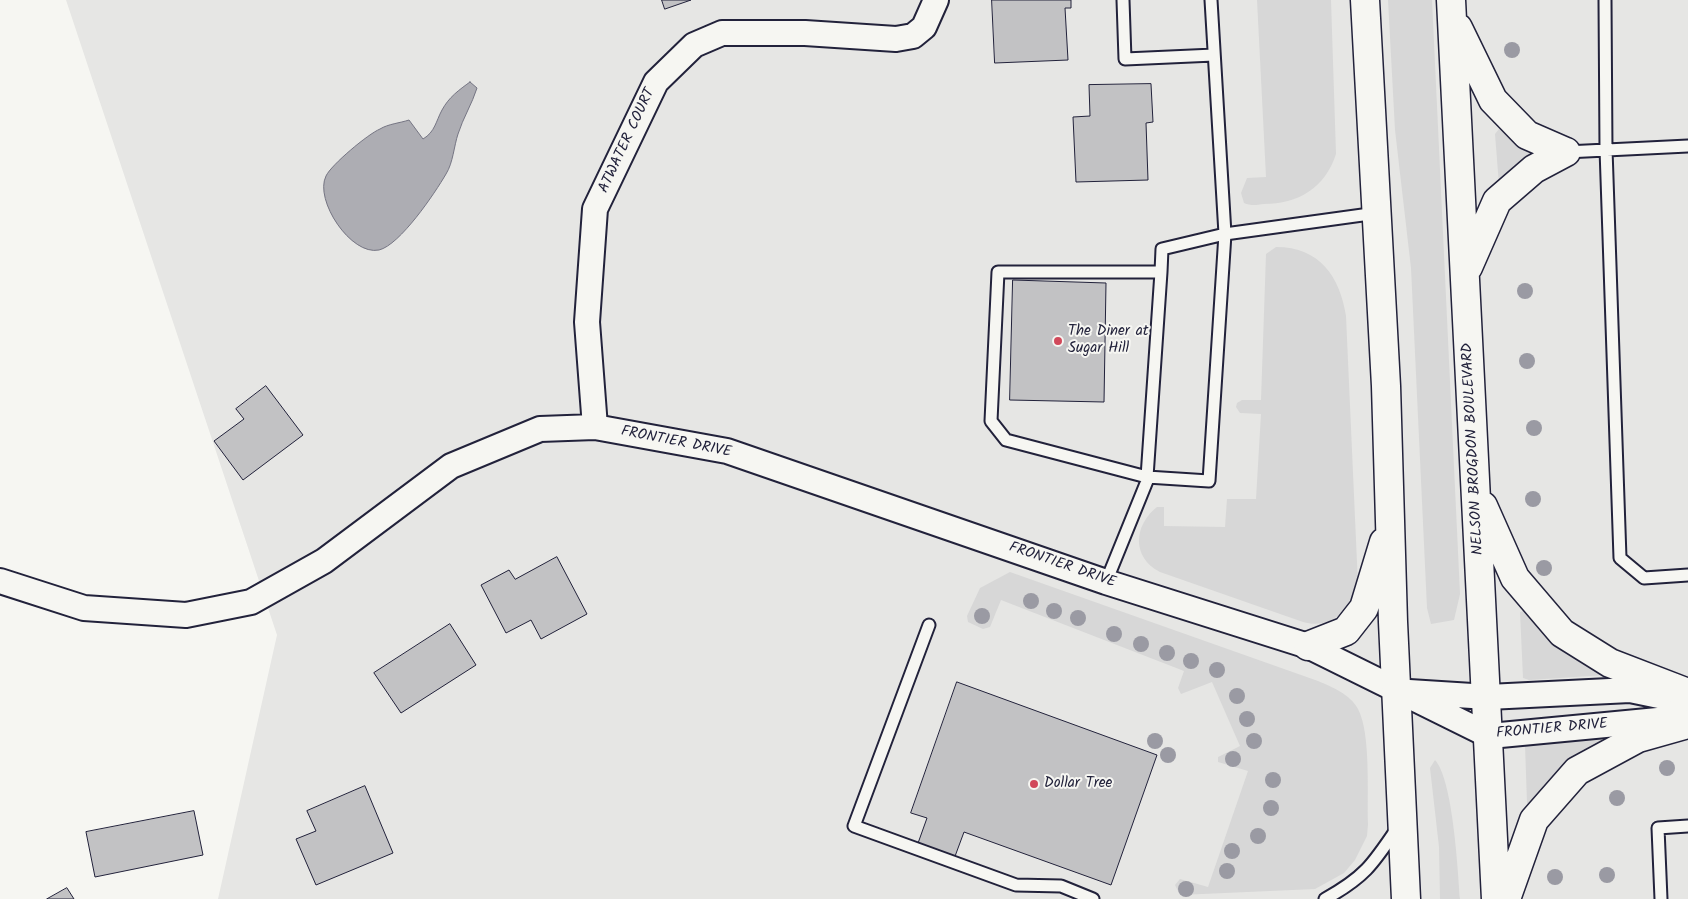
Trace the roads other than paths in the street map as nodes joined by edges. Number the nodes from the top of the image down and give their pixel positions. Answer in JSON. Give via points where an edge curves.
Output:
{"nodes":[{"id":1,"x":936,"y":0,"type":"edge"},
{"id":2,"x":1124,"y":0,"type":"edge"},
{"id":3,"x":1211,"y":0,"type":"edge"},
{"id":4,"x":1365,"y":0,"type":"edge"},
{"id":5,"x":1605,"y":0,"type":"edge"},
{"id":6,"x":1452,"y":8,"type":"edge"},
{"id":7,"x":1214,"y":55,"type":"junction"},
{"id":8,"x":1688,"y":146,"type":"edge"},
{"id":9,"x":1606,"y":149,"type":"junction"},
{"id":10,"x":1566,"y":152,"type":"junction"},
{"id":11,"x":1377,"y":214,"type":"junction"},
{"id":12,"x":1225,"y":234,"type":"junction"},
{"id":13,"x":1161,"y":272,"type":"junction"},
{"id":14,"x":1465,"y":273,"type":"junction"},
{"id":15,"x":594,"y":427,"type":"junction"},
{"id":16,"x":1147,"y":477,"type":"junction"},
{"id":17,"x":1476,"y":491,"type":"junction"},
{"id":18,"x":1391,"y":519,"type":"junction"},
{"id":19,"x":1688,"y":575,"type":"edge"},
{"id":20,"x":0,"y":581,"type":"edge"},
{"id":21,"x":1106,"y":582,"type":"junction"},
{"id":22,"x":929,"y":625,"type":"dead end"},
{"id":23,"x":1308,"y":646,"type":"junction"},
{"id":24,"x":1396,"y":691,"type":"junction"},
{"id":25,"x":1688,"y":693,"type":"edge"},
{"id":26,"x":1488,"y":697,"type":"junction"},
{"id":27,"x":1688,"y":702,"type":"edge"},
{"id":28,"x":1688,"y":717,"type":"edge"},
{"id":29,"x":1688,"y":724,"type":"edge"},
{"id":30,"x":1490,"y":736,"type":"junction"},
{"id":31,"x":1403,"y":820,"type":"junction"},
{"id":32,"x":1688,"y":826,"type":"edge"},
{"id":33,"x":1093,"y":899,"type":"edge"},
{"id":34,"x":1324,"y":899,"type":"edge"},
{"id":35,"x":1406,"y":899,"type":"edge"},
{"id":36,"x":1496,"y":899,"type":"edge"},
{"id":37,"x":1506,"y":899,"type":"edge"},
{"id":38,"x":1661,"y":899,"type":"edge"}],
"edges":[{"from":1,"to":15,"type":"street","name":"ATWATER COURT","via":[[924,26],[912,36],[896,39],[805,33],[722,33],[694,45],[656,82],[595,209],[587,322]]},
{"from":2,"to":7,"type":"lane","via":[[1125,59]]},
{"from":3,"to":7,"type":"lane"},
{"from":4,"to":11,"type":"highway"},
{"from":5,"to":9,"type":"lane"},
{"from":6,"to":10,"type":"highway","via":[[1493,100],[1527,135]]},
{"from":6,"to":14,"type":"highway","name":"NELSON BROGDON BOULEVARD"},
{"from":7,"to":12,"type":"lane"},
{"from":8,"to":9,"type":"lane"},
{"from":9,"to":10,"type":"lane"},
{"from":9,"to":19,"type":"lane","via":[[1620,558],[1644,578]]},
{"from":10,"to":14,"type":"highway","via":[[1534,169],[1497,201]]},
{"from":11,"to":12,"type":"lane"},
{"from":11,"to":18,"type":"highway"},
{"from":12,"to":13,"type":"lane","via":[[1162,249]]},
{"from":12,"to":16,"type":"lane","via":[[1209,481]]},
{"from":13,"to":16,"type":"lane"},
{"from":13,"to":16,"type":"lane","via":[[998,272],[991,421],[1006,440]]},
{"from":14,"to":17,"type":"highway","name":"NELSON BROGDON BOULEVARD"},
{"from":15,"to":20,"type":"street","name":"FRONTIER DRIVE","via":[[540,429],[451,466],[324,561],[251,602],[186,615],[84,608]]},
{"from":15,"to":21,"type":"street","name":"FRONTIER DRIVE","via":[[727,451]]},
{"from":16,"to":21,"type":"lane"},
{"from":17,"to":25,"type":"highway","via":[[1516,578],[1562,633],[1610,663]]},
{"from":17,"to":26,"type":"highway","name":"NELSON BROGDON BOULEVARD"},
{"from":18,"to":23,"type":"highway","via":[[1364,608],[1346,631]]},
{"from":18,"to":24,"type":"highway"},
{"from":21,"to":23,"type":"street","name":"FRONTIER DRIVE"},
{"from":22,"to":33,"type":"lane","via":[[854,826],[1016,885],[1061,886]]},
{"from":23,"to":24,"type":"street","name":"FRONTIER DRIVE"},
{"from":24,"to":26,"type":"street","name":"FRONTIER DRIVE"},
{"from":24,"to":30,"type":"street","name":"FRONTIER DRIVE"},
{"from":24,"to":31,"type":"highway"},
{"from":26,"to":27,"type":"street","name":"FRONTIER DRIVE","via":[[1630,690]]},
{"from":26,"to":30,"type":"highway","name":"NELSON BROGDON BOULEVARD"},
{"from":28,"to":30,"type":"street","name":"FRONTIER DRIVE"},
{"from":29,"to":37,"type":"highway","via":[[1638,738],[1577,771],[1534,820]]},
{"from":30,"to":36,"type":"highway","name":"NELSON BROGDON BOULEVARD"},
{"from":31,"to":34,"type":"lane","via":[[1370,868],[1350,885]]},
{"from":31,"to":35,"type":"highway"},
{"from":32,"to":38,"type":"lane","via":[[1658,828]]}]}
